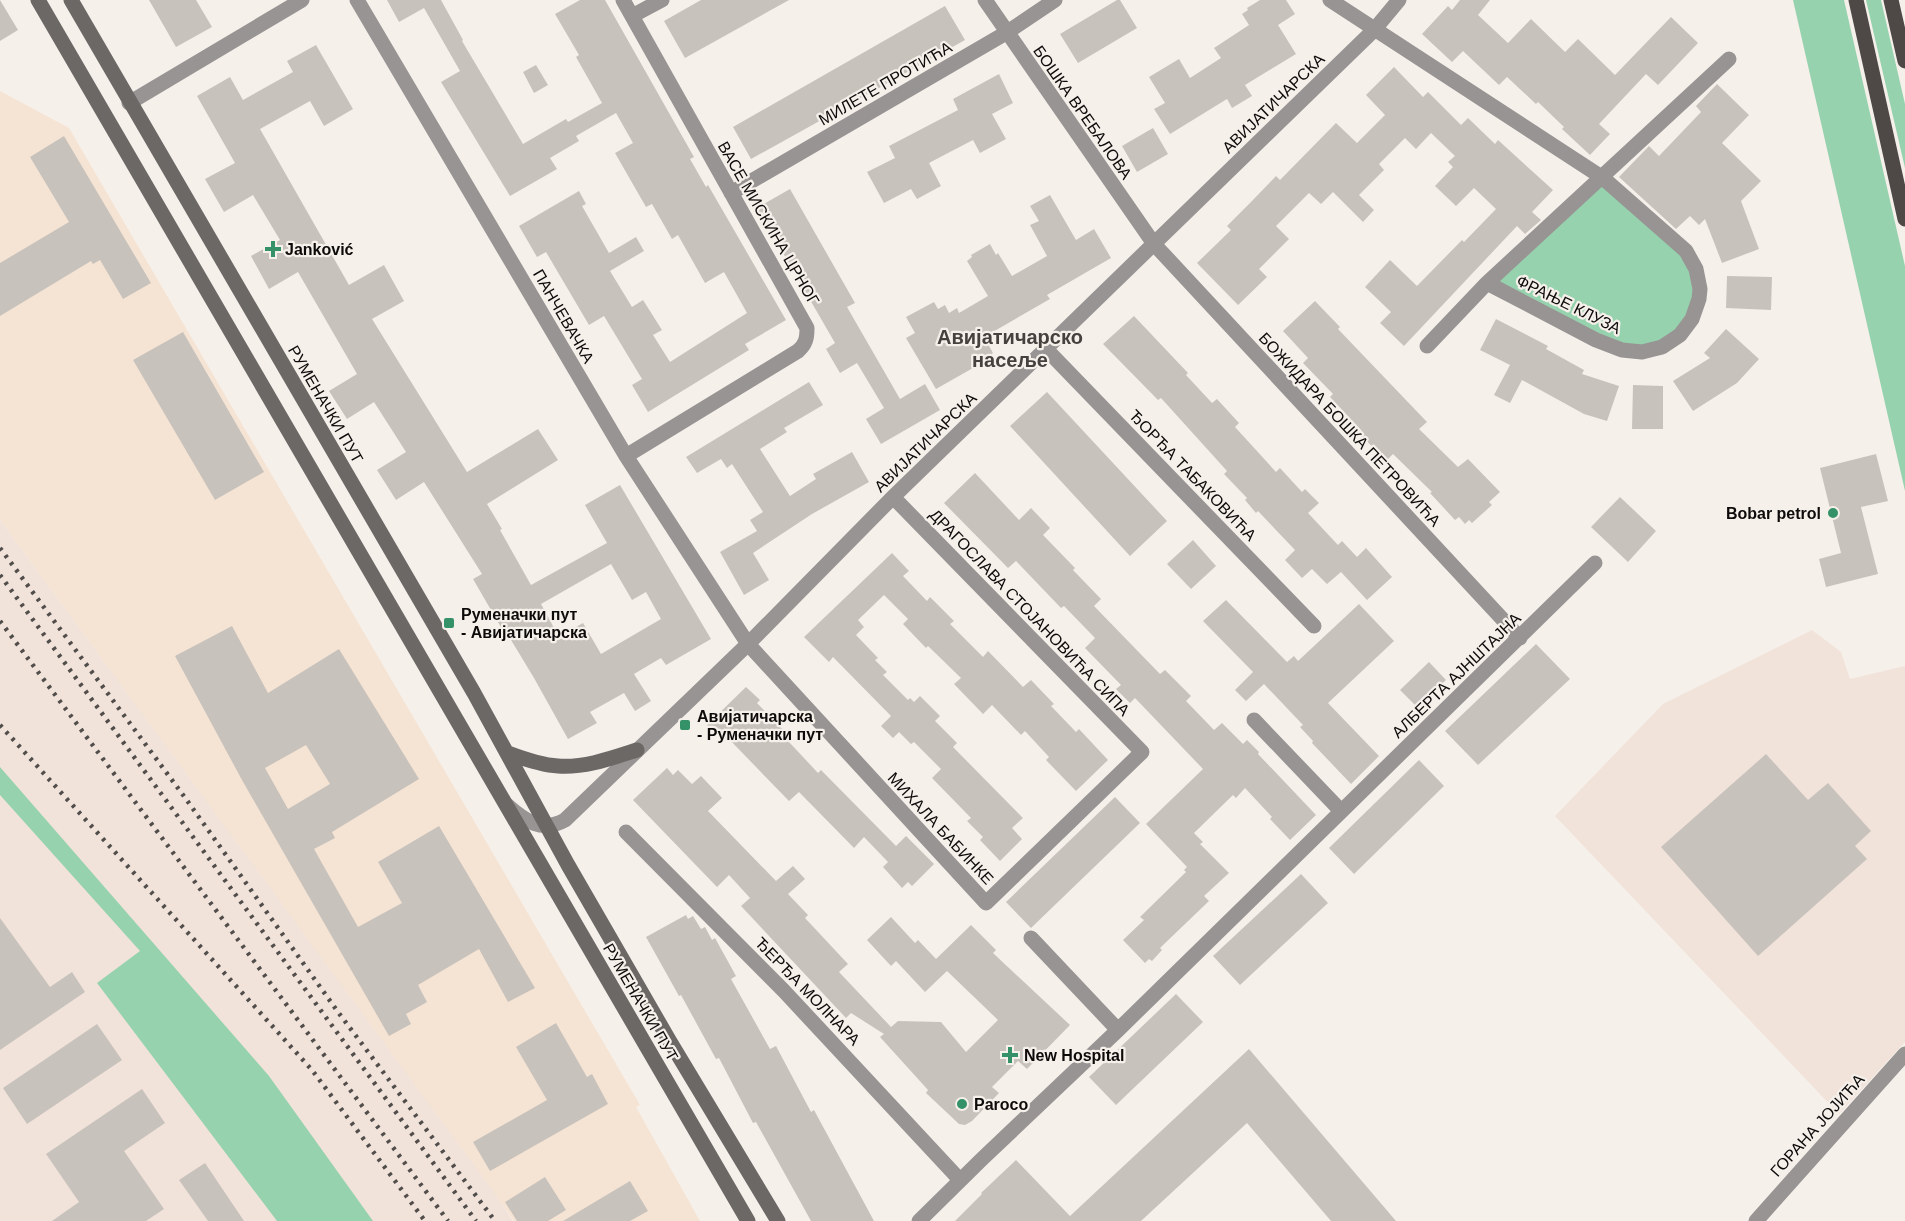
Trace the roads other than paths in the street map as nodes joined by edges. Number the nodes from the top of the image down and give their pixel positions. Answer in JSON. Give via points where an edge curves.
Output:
{"nodes":[{"id":1,"x":38,"y":0,"type":"edge"},
{"id":2,"x":70,"y":0,"type":"edge"},
{"id":3,"x":302,"y":0,"type":"edge"},
{"id":4,"x":357,"y":0,"type":"edge"},
{"id":5,"x":623,"y":0,"type":"edge"},
{"id":6,"x":662,"y":0,"type":"edge"},
{"id":7,"x":985,"y":0,"type":"edge"},
{"id":8,"x":1055,"y":0,"type":"edge"},
{"id":9,"x":1330,"y":0,"type":"edge"},
{"id":10,"x":1399,"y":0,"type":"edge"},
{"id":11,"x":1856,"y":0,"type":"edge"},
{"id":12,"x":1891,"y":0,"type":"edge"},
{"id":13,"x":632,"y":16,"type":"junction"},
{"id":14,"x":1374,"y":30,"type":"junction"},
{"id":15,"x":1006,"y":33,"type":"junction"},
{"id":16,"x":1729,"y":59,"type":"dead end"},
{"id":17,"x":1905,"y":61,"type":"edge"},
{"id":18,"x":129,"y":103,"type":"junction"},
{"id":19,"x":1602,"y":178,"type":"junction"},
{"id":20,"x":731,"y":193,"type":"junction"},
{"id":21,"x":1905,"y":219,"type":"edge"},
{"id":22,"x":1154,"y":244,"type":"junction"},
{"id":23,"x":1487,"y":283,"type":"junction"},
{"id":24,"x":1427,"y":345,"type":"dead end"},
{"id":25,"x":1047,"y":350,"type":"junction"},
{"id":26,"x":626,"y":456,"type":"junction"},
{"id":27,"x":893,"y":497,"type":"junction"},
{"id":28,"x":1595,"y":563,"type":"dead end"},
{"id":29,"x":1314,"y":626,"type":"dead end"},
{"id":30,"x":1520,"y":638,"type":"junction"},
{"id":31,"x":748,"y":644,"type":"junction"},
{"id":32,"x":1254,"y":720,"type":"dead end"},
{"id":33,"x":637,"y":750,"type":"junction"},
{"id":34,"x":1142,"y":752,"type":"joint"},
{"id":35,"x":508,"y":753,"type":"junction"},
{"id":36,"x":502,"y":801,"type":"junction"},
{"id":37,"x":1341,"y":811,"type":"junction"},
{"id":38,"x":547,"y":827,"type":"junction"},
{"id":39,"x":626,"y":832,"type":"dead end"},
{"id":40,"x":1031,"y":938,"type":"dead end"},
{"id":41,"x":1118,"y":1030,"type":"junction"},
{"id":42,"x":1905,"y":1054,"type":"edge"},
{"id":43,"x":960,"y":1180,"type":"junction"},
{"id":44,"x":748,"y":1221,"type":"edge"},
{"id":45,"x":778,"y":1221,"type":"edge"},
{"id":46,"x":919,"y":1221,"type":"edge"},
{"id":47,"x":1756,"y":1221,"type":"edge"}],
"edges":[{"from":1,"to":36,"type":"main road","name":"РУМЕНАЧКИ ПУТ"},
{"from":2,"to":18,"type":"main road","name":"РУМЕНАЧКИ ПУТ"},
{"from":3,"to":18,"type":"street"},
{"from":4,"to":26,"type":"street","name":"ПАНЧЕВАЧКА"},
{"from":5,"to":13,"type":"street","name":"ВАСЕ МИСКИНА ЦРНОГ"},
{"from":6,"to":13,"type":"street"},
{"from":7,"to":15,"type":"street","name":"БОШКА ВРЕБАЛОВА"},
{"from":8,"to":15,"type":"street","name":"МИЛЕТЕ ПРОТИЋА"},
{"from":9,"to":14,"type":"street","name":"ФРАЊЕ КЛУЗА"},
{"from":10,"to":14,"type":"street","name":"АВИЈАТИЧАРСКА"},
{"from":11,"to":21,"type":"main road"},
{"from":12,"to":17,"type":"main road"},
{"from":13,"to":20,"type":"street","name":"ВАСЕ МИСКИНА ЦРНОГ"},
{"from":14,"to":19,"type":"street","name":"ФРАЊЕ КЛУЗА"},
{"from":14,"to":22,"type":"street","name":"АВИЈАТИЧАРСКА"},
{"from":15,"to":20,"type":"street","name":"МИЛЕТЕ ПРОТИЋА"},
{"from":15,"to":22,"type":"street","name":"БОШКА ВРЕБАЛОВА"},
{"from":16,"to":19,"type":"street","name":"ФРАЊЕ КЛУЗА"},
{"from":18,"to":35,"type":"main road","name":"РУМЕНАЧКИ ПУТ"},
{"from":19,"to":23,"type":"street","name":"ФРАЊЕ КЛУЗА"},
{"from":19,"to":23,"type":"street","name":"ФРАЊЕ КЛУЗА","via":[[1678,243],[1691,260],[1699,279],[1699,299],[1692,319],[1680,335],[1652,350],[1622,350]]},
{"from":20,"to":26,"type":"street","name":"ВАСЕ МИСКИНА ЦРНОГ","via":[[807,328],[804,346]]},
{"from":22,"to":25,"type":"street","name":"АВИЈАТИЧАРСКА"},
{"from":22,"to":30,"type":"street","name":"БОЖИДАРА БОШКА ПЕТРОВИЋА"},
{"from":23,"to":24,"type":"street","name":"ФРАЊЕ КЛУЗА"},
{"from":25,"to":27,"type":"street","name":"АВИЈАТИЧАРСКА"},
{"from":25,"to":29,"type":"street","name":"ЂОРЂА ТАБАКОВИЋА"},
{"from":26,"to":31,"type":"street","name":"ПАНЧЕВАЧКА"},
{"from":27,"to":31,"type":"street","name":"АВИЈАТИЧАРСКА"},
{"from":27,"to":34,"type":"street","name":"ДРАГОСЛАВА СТОЈАНОВИЋА СИПА"},
{"from":28,"to":30,"type":"street","name":"АЛБЕРТА АЈНШТАЈНА"},
{"from":30,"to":37,"type":"street","name":"АЛБЕРТА АЈНШТАЈНА"},
{"from":31,"to":33,"type":"street","name":"АВИЈАТИЧАРСКА"},
{"from":31,"to":34,"type":"street","name":"МИХАЛА БАБИНКЕ","via":[[986,903]]},
{"from":32,"to":37,"type":"street"},
{"from":33,"to":35,"type":"main road","via":[[598,762],[559,766]]},
{"from":33,"to":38,"type":"street","name":"АВИЈАТИЧАРСКА","via":[[565,820]]},
{"from":35,"to":38,"type":"main road","name":"РУМЕНАЧКИ ПУТ"},
{"from":36,"to":38,"type":"street","name":"РУМЕНАЧКИ ПУТ","via":[[525,819]]},
{"from":36,"to":44,"type":"main road","name":"РУМЕНАЧКИ ПУТ"},
{"from":37,"to":41,"type":"street","name":"АЛБЕРТА АЈНШТАЈНА"},
{"from":38,"to":45,"type":"main road","name":"РУМЕНАЧКИ ПУТ"},
{"from":39,"to":43,"type":"street","name":"ЂЕРЂА МОЛНАРА","via":[[784,991]]},
{"from":40,"to":41,"type":"street"},
{"from":41,"to":43,"type":"street","name":"АЛБЕРТА АЈНШТАЈНА"},
{"from":42,"to":47,"type":"street","name":"ГОРАНА ЈОЈИЋА"},
{"from":43,"to":46,"type":"street","name":"АЛБЕРТА АЈНШТАЈНА"}]}
